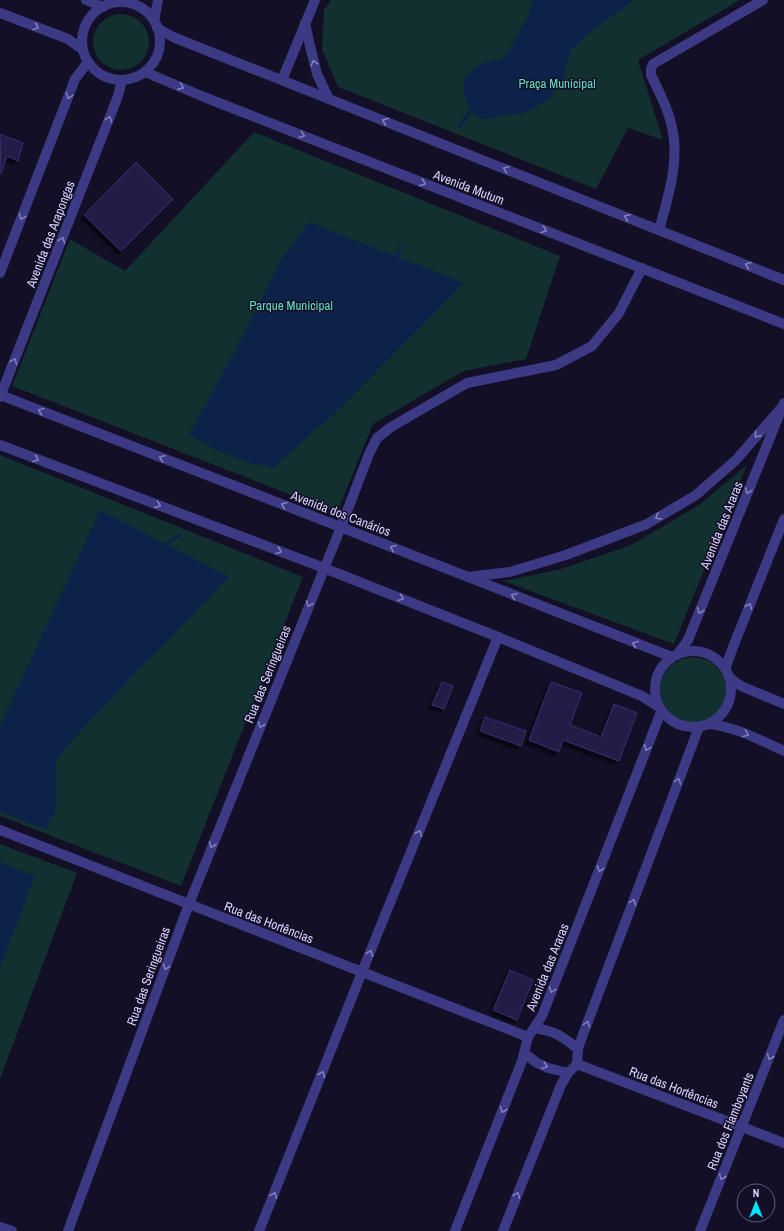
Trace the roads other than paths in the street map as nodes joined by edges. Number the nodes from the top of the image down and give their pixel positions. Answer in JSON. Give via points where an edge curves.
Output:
{"nodes":[{"id":1,"x":86,"y":0,"type":"edge"},
{"id":2,"x":158,"y":0,"type":"edge"},
{"id":3,"x":315,"y":0,"type":"edge"},
{"id":4,"x":763,"y":0,"type":"edge"},
{"id":5,"x":108,"y":4,"type":"edge"},
{"id":6,"x":0,"y":13,"type":"edge"},
{"id":7,"x":305,"y":23,"type":"junction"},
{"id":8,"x":156,"y":24,"type":"junction"},
{"id":9,"x":83,"y":50,"type":"junction"},
{"id":10,"x":88,"y":62,"type":"junction"},
{"id":11,"x":145,"y":72,"type":"junction"},
{"id":12,"x":122,"y":80,"type":"junction"},
{"id":13,"x":282,"y":80,"type":"junction"},
{"id":14,"x":329,"y":99,"type":"junction"},
{"id":15,"x":659,"y":230,"type":"junction"},
{"id":16,"x":642,"y":268,"type":"junction"},
{"id":17,"x":0,"y":273,"type":"edge"},
{"id":18,"x":784,"y":280,"type":"edge"},
{"id":19,"x":784,"y":324,"type":"edge"},
{"id":20,"x":0,"y":396,"type":"edge"},
{"id":21,"x":783,"y":404,"type":"edge"},
{"id":22,"x":0,"y":445,"type":"edge"},
{"id":23,"x":784,"y":519,"type":"edge"},
{"id":24,"x":341,"y":527,"type":"junction"},
{"id":25,"x":324,"y":568,"type":"junction"},
{"id":26,"x":468,"y":577,"type":"junction"},
{"id":27,"x":498,"y":637,"type":"junction"},
{"id":28,"x":674,"y":656,"type":"junction"},
{"id":29,"x":725,"y":669,"type":"junction"},
{"id":30,"x":730,"y":678,"type":"junction"},
{"id":31,"x":784,"y":704,"type":"edge"},
{"id":32,"x":660,"y":709,"type":"junction"},
{"id":33,"x":704,"y":726,"type":"junction"},
{"id":34,"x":784,"y":751,"type":"edge"},
{"id":35,"x":0,"y":830,"type":"edge"},
{"id":36,"x":189,"y":904,"type":"junction"},
{"id":37,"x":362,"y":972,"type":"junction"},
{"id":38,"x":784,"y":1020,"type":"edge"},
{"id":39,"x":534,"y":1028,"type":"junction"},
{"id":40,"x":528,"y":1037,"type":"junction"},
{"id":41,"x":578,"y":1049,"type":"junction"},
{"id":42,"x":524,"y":1053,"type":"junction"},
{"id":43,"x":577,"y":1064,"type":"junction"},
{"id":44,"x":568,"y":1073,"type":"junction"},
{"id":45,"x":742,"y":1126,"type":"junction"},
{"id":46,"x":784,"y":1143,"type":"edge"},
{"id":47,"x":0,"y":1227,"type":"edge"},
{"id":48,"x":12,"y":1231,"type":"edge"},
{"id":49,"x":68,"y":1231,"type":"edge"},
{"id":50,"x":259,"y":1231,"type":"edge"},
{"id":51,"x":454,"y":1231,"type":"edge"},
{"id":52,"x":503,"y":1231,"type":"edge"},
{"id":53,"x":700,"y":1231,"type":"edge"}],
"edges":[{"from":1,"to":5,"type":"street"},
{"from":2,"to":8,"type":"street"},
{"from":3,"to":7,"type":"street"},
{"from":4,"to":15,"type":"street","via":[[654,64],[650,69],[674,134],[674,159]]},
{"from":5,"to":8,"type":"street","via":[[134,5],[147,13]]},
{"from":5,"to":9,"type":"street","via":[[93,15],[86,25],[82,37]]},
{"from":6,"to":9,"type":"street","one_way":true,"via":[[68,39]]},
{"from":7,"to":13,"type":"street"},
{"from":14,"to":7,"type":"street","one_way":true,"via":[[317,74]]},
{"from":8,"to":11,"type":"street","via":[[160,40],[158,52]]},
{"from":8,"to":13,"type":"street","via":[[173,37]]},
{"from":9,"to":10,"type":"street"},
{"from":10,"to":12,"type":"street","via":[[97,72],[109,78]]},
{"from":10,"to":17,"type":"street","one_way":true,"via":[[75,79]]},
{"from":11,"to":12,"type":"street","via":[[135,78]]},
{"from":11,"to":16,"type":"street","name":"Avenida Mutum","one_way":true},
{"from":20,"to":12,"type":"street","name":"Avenida das Arapongas","one_way":true,"via":[[118,96]]},
{"from":13,"to":14,"type":"street"},
{"from":15,"to":14,"type":"street","one_way":true},
{"from":18,"to":15,"type":"street","one_way":true},
{"from":16,"to":19,"type":"street","name":"Avenida Mutum"},
{"from":16,"to":24,"type":"street","name":"Rua das Seringueiras","via":[[619,313],[592,346],[556,365],[467,383],[391,427],[377,438]]},
{"from":24,"to":20,"type":"street","name":"Avenida dos Canários","one_way":true},
{"from":21,"to":26,"type":"street","one_way":true,"via":[[736,460],[696,495],[647,524],[566,556],[510,572]]},
{"from":21,"to":28,"type":"street","name":"Avenida das Araras","one_way":true,"via":[[688,640]]},
{"from":22,"to":25,"type":"street","one_way":true},
{"from":29,"to":23,"type":"street","one_way":true},
{"from":24,"to":25,"type":"street","name":"Rua das Seringueiras"},
{"from":26,"to":24,"type":"street","name":"Avenida dos Canários","one_way":true},
{"from":25,"to":27,"type":"street","one_way":true},
{"from":25,"to":36,"type":"street","name":"Rua das Seringueiras","one_way":true},
{"from":28,"to":26,"type":"street","name":"Avenida dos Canários","one_way":true},
{"from":27,"to":32,"type":"street","via":[[642,696]]},
{"from":37,"to":27,"type":"street","one_way":true},
{"from":28,"to":29,"type":"street","via":[[690,651],[704,653],[716,659]]},
{"from":28,"to":32,"type":"street","via":[[661,667],[655,680],[654,694]]},
{"from":29,"to":30,"type":"street"},
{"from":30,"to":31,"type":"street","via":[[741,686]]},
{"from":30,"to":33,"type":"street","via":[[731,692],[728,705],[720,716]]},
{"from":32,"to":33,"type":"street","via":[[672,722],[685,727]]},
{"from":32,"to":39,"type":"street","name":"Avenida das Araras","one_way":true,"via":[[542,1016]]},
{"from":33,"to":34,"type":"street","one_way":true,"via":[[723,725]]},
{"from":41,"to":33,"type":"street","one_way":true},
{"from":35,"to":36,"type":"street","name":"Rua das Hortências"},
{"from":36,"to":37,"type":"street","name":"Rua das Hortências"},
{"from":36,"to":49,"type":"street","name":"Rua das Seringueiras","one_way":true},
{"from":37,"to":40,"type":"street","name":"Rua das Hortências"},
{"from":50,"to":37,"type":"street","one_way":true},
{"from":38,"to":45,"type":"street","name":"Rua dos Flamboyants","one_way":true},
{"from":39,"to":40,"type":"street","name":"Avenida das Araras"},
{"from":39,"to":41,"type":"street","via":[[562,1036]]},
{"from":40,"to":42,"type":"street","name":"Avenida das Araras"},
{"from":41,"to":43,"type":"street"},
{"from":42,"to":44,"type":"street","one_way":true,"via":[[537,1064]]},
{"from":42,"to":51,"type":"street","name":"Avenida das Araras","one_way":true},
{"from":43,"to":44,"type":"street"},
{"from":43,"to":45,"type":"street","name":"Rua das Hortências"},
{"from":52,"to":44,"type":"street","one_way":true},
{"from":45,"to":46,"type":"street","name":"Rua das Hortências"},
{"from":45,"to":53,"type":"street","name":"Rua dos Flamboyants","one_way":true},
{"from":47,"to":48,"type":"street"}]}
